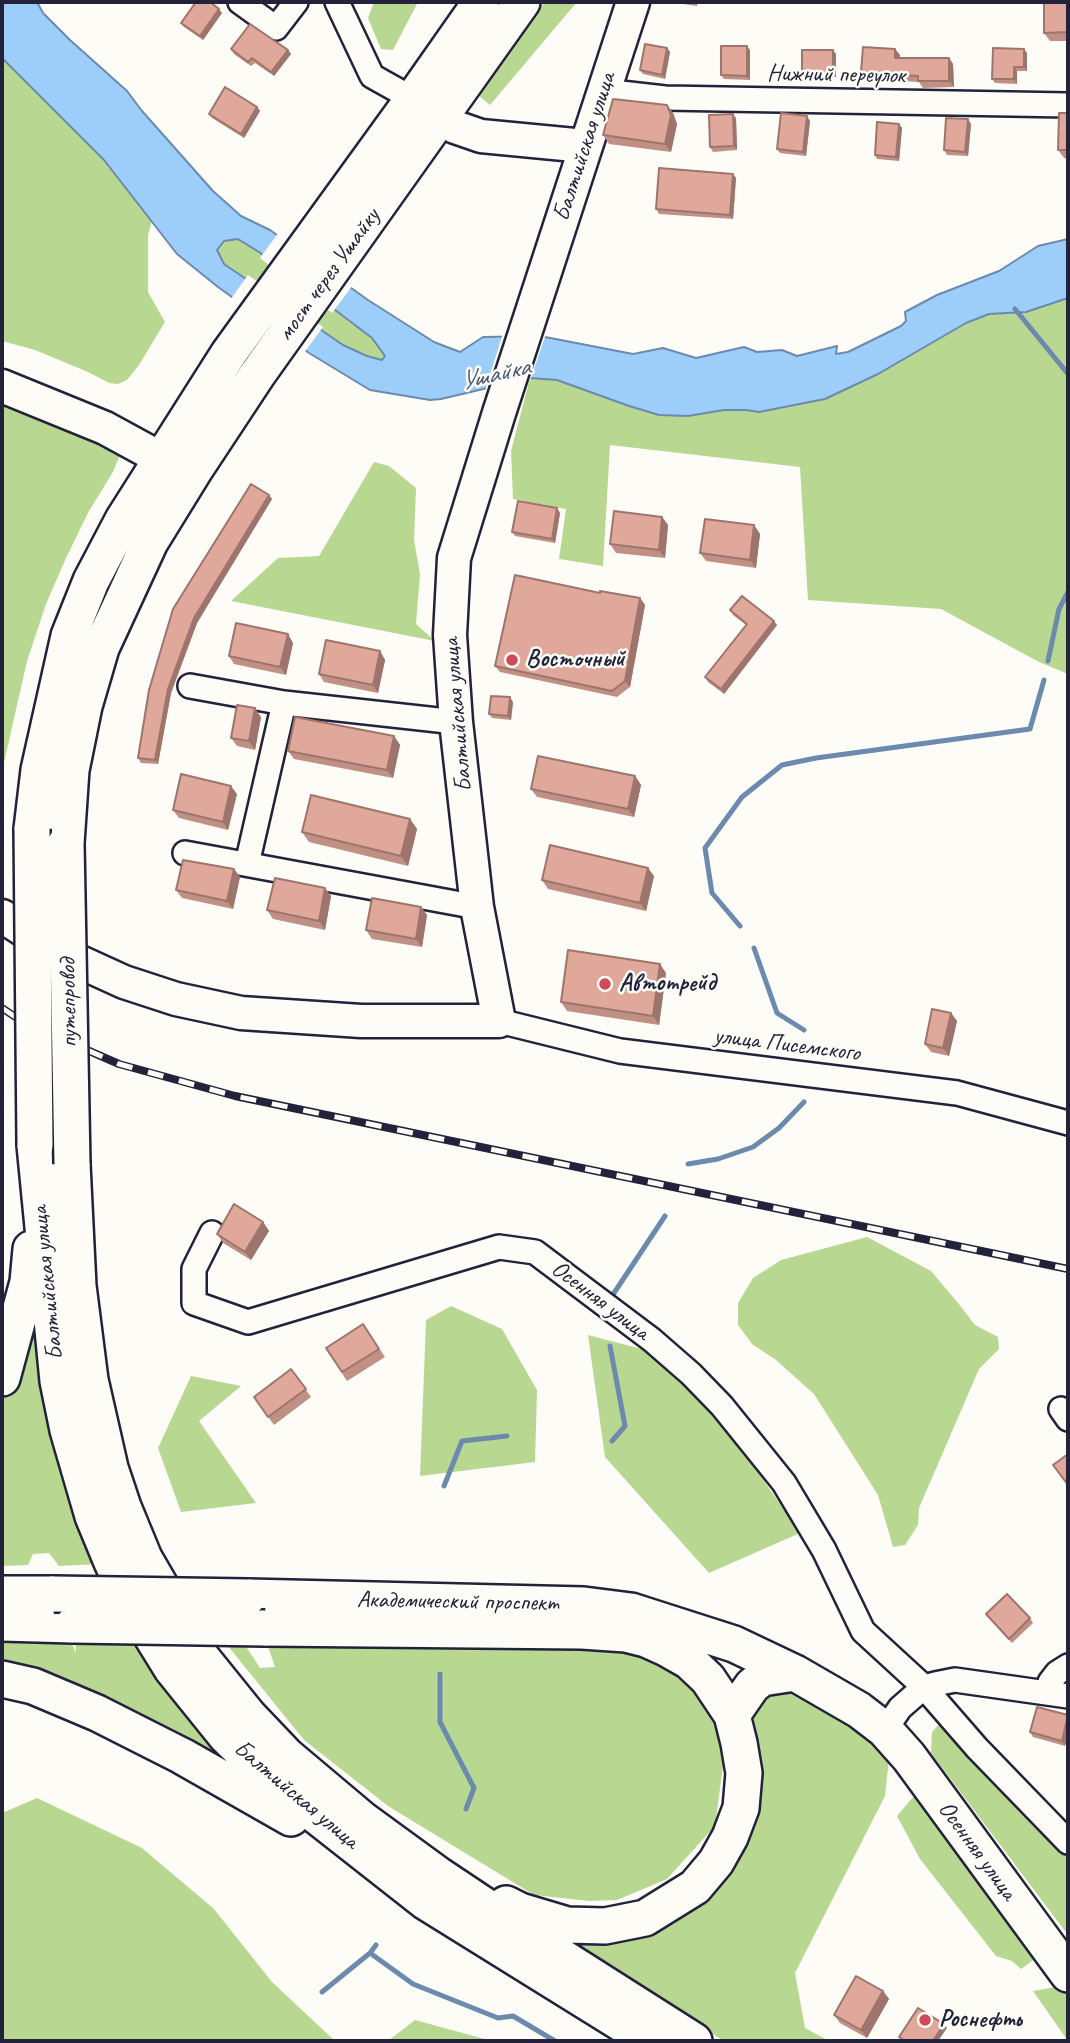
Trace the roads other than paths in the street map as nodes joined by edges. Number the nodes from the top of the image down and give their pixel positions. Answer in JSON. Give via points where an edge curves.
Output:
{"nodes":[{"id":1,"x":240,"y":2,"type":"edge"},
{"id":2,"x":296,"y":2,"type":"edge"},
{"id":3,"x":337,"y":2,"type":"edge"},
{"id":4,"x":481,"y":2,"type":"edge"},
{"id":5,"x":522,"y":2,"type":"edge"},
{"id":6,"x":633,"y":2,"type":"edge"},
{"id":7,"x":603,"y":90,"type":"junction"},
{"id":8,"x":413,"y":99,"type":"junction"},
{"id":9,"x":1068,"y":105,"type":"edge"},
{"id":10,"x":442,"y":117,"type":"junction"},
{"id":11,"x":585,"y":146,"type":"junction"},
{"id":12,"x":2,"y":386,"type":"edge"},
{"id":13,"x":160,"y":458,"type":"junction"},
{"id":14,"x":190,"y":686,"type":"dead end"},
{"id":15,"x":284,"y":703,"type":"junction"},
{"id":16,"x":456,"y":722,"type":"junction"},
{"id":17,"x":66,"y":843,"type":"joint"},
{"id":18,"x":185,"y":853,"type":"dead end"},
{"id":19,"x":247,"y":864,"type":"junction"},
{"id":20,"x":477,"y":907,"type":"junction"},
{"id":21,"x":2,"y":916,"type":"edge"},
{"id":22,"x":499,"y":1021,"type":"junction"},
{"id":23,"x":1068,"y":1123,"type":"edge"},
{"id":24,"x":36,"y":1159,"type":"junction"},
{"id":25,"x":72,"y":1164,"type":"joint"},
{"id":26,"x":212,"y":1233,"type":"dead end"},
{"id":27,"x":2,"y":1378,"type":"edge"},
{"id":28,"x":2,"y":1594,"type":"edge"},
{"id":29,"x":2,"y":1623,"type":"edge"},
{"id":30,"x":1068,"y":1666,"type":"edge"},
{"id":31,"x":795,"y":1674,"type":"junction"},
{"id":32,"x":2,"y":1679,"type":"edge"},
{"id":33,"x":924,"y":1687,"type":"junction"},
{"id":34,"x":1058,"y":1694,"type":"edge"},
{"id":35,"x":732,"y":1715,"type":"junction"},
{"id":36,"x":885,"y":1730,"type":"junction"},
{"id":37,"x":1068,"y":1842,"type":"edge"},
{"id":38,"x":432,"y":1888,"type":"junction"},
{"id":39,"x":1068,"y":1974,"type":"edge"},
{"id":40,"x":650,"y":2041,"type":"edge"},
{"id":41,"x":694,"y":2041,"type":"edge"}],
"edges":[{"from":1,"to":2,"type":"street","via":[[276,28]]},
{"from":3,"to":8,"type":"street","via":[[372,76]]},
{"from":4,"to":8,"type":"main road"},
{"from":5,"to":10,"type":"main road"},
{"from":6,"to":7,"type":"street","name":"Балтийская улица"},
{"from":7,"to":9,"type":"street","name":"Нижний переулок","via":[[665,98]]},
{"from":7,"to":11,"type":"street","name":"Балтийская улица"},
{"from":8,"to":13,"type":"main road","name":"мост через Ушайку","via":[[229,354]]},
{"from":10,"to":11,"type":"street","via":[[481,136]]},
{"from":10,"to":17,"type":"main road","name":"мост через Ушайку","via":[[257,375],[150,542],[101,648],[84,706],[72,770]]},
{"from":11,"to":16,"type":"street","name":"Балтийская улица","via":[[454,558],[450,635]]},
{"from":12,"to":13,"type":"street","via":[[105,428]]},
{"from":13,"to":24,"type":"main road","name":"путепровод","bridge":true,"via":[[91,581],[69,636],[39,770],[32,829]]},
{"from":14,"to":15,"type":"street"},
{"from":15,"to":16,"type":"street"},
{"from":15,"to":19,"type":"street"},
{"from":16,"to":20,"type":"street","name":"Балтийская улица"},
{"from":17,"to":25,"type":"main road","name":"путепровод","bridge":true},
{"from":18,"to":19,"type":"street"},
{"from":19,"to":20,"type":"street"},
{"from":20,"to":22,"type":"street","name":"Балтийская улица"},
{"from":21,"to":22,"type":"street","via":[[56,951],[124,982],[241,1013],[360,1021]]},
{"from":22,"to":23,"type":"street","name":"улица Писемского","via":[[620,1051],[957,1093]]},
{"from":24,"to":27,"type":"main road","via":[[28,1282]]},
{"from":24,"to":38,"type":"main road","name":"Балтийская улица","via":[[58,1381],[68,1430],[93,1516],[131,1601],[172,1669],[226,1736],[272,1781]]},
{"from":25,"to":38,"type":"main road","name":"Балтийская улица","via":[[78,1286],[90,1380],[110,1468],[144,1558],[202,1658],[248,1715]]},
{"from":26,"to":33,"type":"street","name":"Осенняя улица","via":[[194,1269],[194,1303],[248,1322],[499,1247],[535,1252],[652,1340],[722,1406],[784,1483],[824,1550],[863,1631]]},
{"from":28,"to":31,"type":"main road","name":"Академический проспект","bridge":true,"via":[[584,1605],[631,1611],[734,1644]]},
{"from":29,"to":35,"type":"main road","name":"Академический проспект","bridge":true,"via":[[626,1634],[689,1661],[708,1679]]},
{"from":30,"to":34,"type":"street","via":[[1050,1682]]},
{"from":31,"to":35,"type":"main road","via":[[762,1678]]},
{"from":31,"to":36,"type":"main road","name":"Академический проспект"},
{"from":32,"to":38,"type":"main road","via":[[33,1686],[97,1713]]},
{"from":33,"to":34,"type":"street","via":[[956,1680]]},
{"from":33,"to":36,"type":"street","via":[[900,1708]]},
{"from":33,"to":37,"type":"street"},
{"from":35,"to":38,"type":"main road","via":[[744,1773],[741,1808],[730,1836],[695,1887],[645,1918],[605,1926],[567,1925]]},
{"from":36,"to":39,"type":"main road","name":"Осенняя улица"},
{"from":38,"to":40,"type":"main road","name":"Балтийская улица"},
{"from":38,"to":41,"type":"main road","name":"Балтийская улица","via":[[566,1960]]}]}
